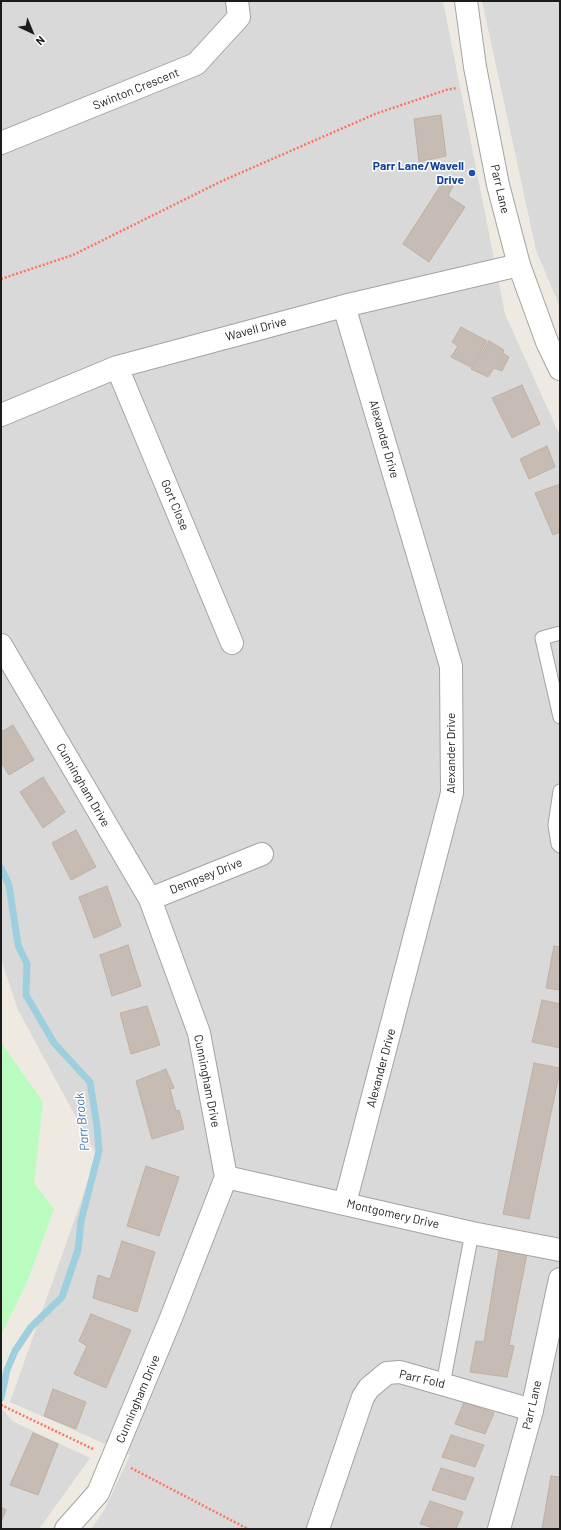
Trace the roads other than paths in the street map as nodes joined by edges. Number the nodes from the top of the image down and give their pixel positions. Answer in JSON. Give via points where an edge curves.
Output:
{"nodes":[{"id":1,"x":237,"y":1,"type":"edge"},
{"id":2,"x":466,"y":1,"type":"edge"},
{"id":3,"x":1,"y":143,"type":"edge"},
{"id":4,"x":519,"y":265,"type":"junction"},
{"id":5,"x":344,"y":306,"type":"junction"},
{"id":6,"x":117,"y":367,"type":"junction"},
{"id":7,"x":560,"y":370,"type":"edge"},
{"id":8,"x":1,"y":415,"type":"edge"},
{"id":9,"x":560,"y":633,"type":"edge"},
{"id":10,"x":232,"y":643,"type":"dead end"},
{"id":11,"x":1,"y":645,"type":"edge"},
{"id":12,"x":560,"y":717,"type":"edge"},
{"id":13,"x":560,"y":791,"type":"edge"},
{"id":14,"x":560,"y":846,"type":"edge"},
{"id":15,"x":262,"y":854,"type":"dead end"},
{"id":16,"x":150,"y":899,"type":"junction"},
{"id":17,"x":226,"y":1177,"type":"junction"},
{"id":18,"x":346,"y":1203,"type":"junction"},
{"id":19,"x":472,"y":1233,"type":"junction"},
{"id":20,"x":560,"y":1250,"type":"edge"},
{"id":21,"x":560,"y":1280,"type":"edge"},
{"id":22,"x":554,"y":1327,"type":"edge"},
{"id":23,"x":443,"y":1384,"type":"junction"},
{"id":24,"x":532,"y":1410,"type":"junction"},
{"id":25,"x":66,"y":1529,"type":"edge"},
{"id":26,"x":318,"y":1529,"type":"edge"},
{"id":27,"x":499,"y":1529,"type":"edge"}],
"edges":[{"from":1,"to":3,"type":"street","name":"Swinton Crescent","via":[[239,17],[196,64]]},
{"from":2,"to":4,"type":"street","name":"Parr Lane","via":[[498,185]]},
{"from":4,"to":5,"type":"street","name":"Wavell Drive"},
{"from":4,"to":7,"type":"street","name":"Parr Lane"},
{"from":5,"to":6,"type":"street","name":"Wavell Drive"},
{"from":5,"to":18,"type":"street","name":"Alexander Drive","via":[[450,666],[452,793]]},
{"from":6,"to":8,"type":"street","name":"Wavell Drive"},
{"from":6,"to":10,"type":"street","name":"Gort Close"},
{"from":9,"to":12,"type":"lane","via":[[542,638]]},
{"from":11,"to":16,"type":"street","name":"Cunningham Drive"},
{"from":13,"to":14,"type":"lane","via":[[555,825]]},
{"from":15,"to":16,"type":"street","name":"Dempsey Drive"},
{"from":16,"to":17,"type":"street","name":"Cunningham Drive","via":[[199,1033]]},
{"from":17,"to":18,"type":"street","name":"Montgomery Drive"},
{"from":17,"to":25,"type":"street","name":"Cunningham Drive","via":[[98,1493]]},
{"from":18,"to":19,"type":"street","name":"Montgomery Drive"},
{"from":19,"to":20,"type":"street","name":"Montgomery Drive"},
{"from":19,"to":23,"type":"lane"},
{"from":21,"to":22,"type":"street","name":"Parr Lane"},
{"from":22,"to":24,"type":"street","name":"Parr Lane"},
{"from":23,"to":24,"type":"street","name":"Parr Fold"},
{"from":23,"to":26,"type":"street","name":"Parr Fold","via":[[400,1372],[387,1373],[369,1388],[363,1398]]},
{"from":24,"to":27,"type":"street","name":"Parr Lane"}]}
